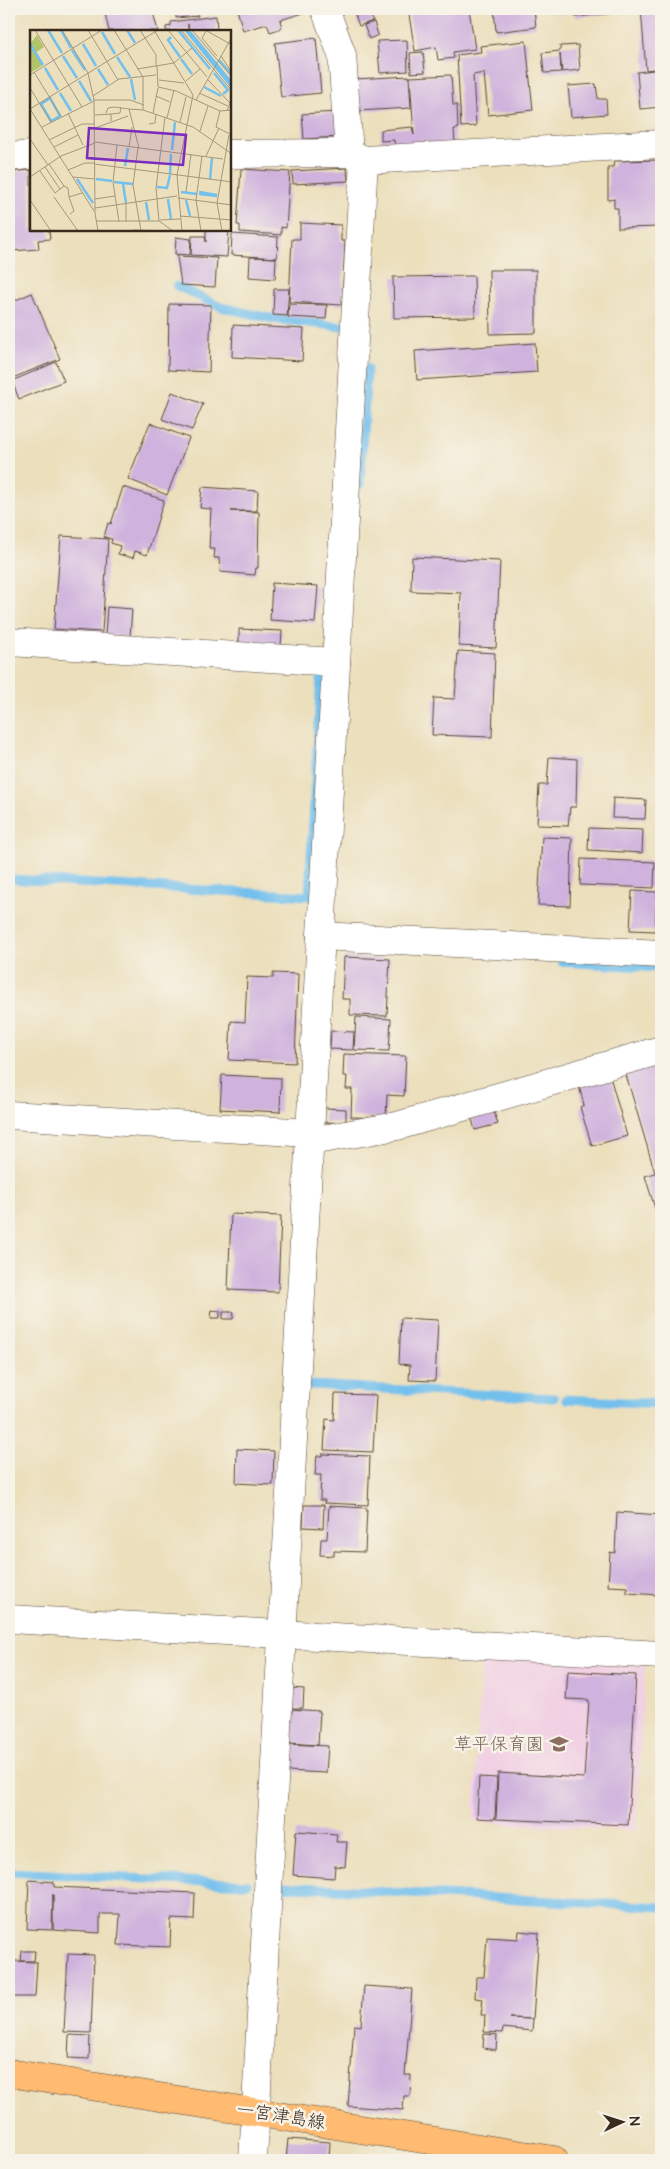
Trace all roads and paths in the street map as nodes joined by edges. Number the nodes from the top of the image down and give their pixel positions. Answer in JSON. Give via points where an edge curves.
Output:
{"nodes":[{"id":1,"x":325,"y":9,"type":"edge"},
{"id":2,"x":661,"y":144,"type":"edge"},
{"id":3,"x":231,"y":154,"type":"edge"},
{"id":4,"x":30,"y":155,"type":"edge"},
{"id":5,"x":9,"y":157,"type":"edge"},
{"id":6,"x":356,"y":157,"type":"junction"},
{"id":7,"x":9,"y":642,"type":"edge"},
{"id":8,"x":336,"y":662,"type":"junction"},
{"id":9,"x":321,"y":936,"type":"junction"},
{"id":10,"x":661,"y":954,"type":"edge"},
{"id":11,"x":661,"y":1050,"type":"edge"},
{"id":12,"x":9,"y":1115,"type":"edge"},
{"id":13,"x":310,"y":1137,"type":"junction"},
{"id":14,"x":9,"y":1619,"type":"edge"},
{"id":15,"x":282,"y":1634,"type":"junction"},
{"id":16,"x":661,"y":1656,"type":"edge"},
{"id":17,"x":9,"y":2073,"type":"edge"},
{"id":18,"x":256,"y":2112,"type":"junction"},
{"id":19,"x":254,"y":2160,"type":"edge"},
{"id":20,"x":554,"y":2160,"type":"edge"}],
"edges":[{"from":1,"to":6,"type":"street","via":[[342,54]]},
{"from":2,"to":6,"type":"street"},
{"from":3,"to":6,"type":"street"},
{"from":4,"to":5,"type":"street"},
{"from":6,"to":8,"type":"street"},
{"from":7,"to":8,"type":"street"},
{"from":8,"to":9,"type":"street"},
{"from":9,"to":10,"type":"street"},
{"from":9,"to":13,"type":"street"},
{"from":11,"to":13,"type":"street","via":[[397,1126]]},
{"from":12,"to":13,"type":"street"},
{"from":13,"to":15,"type":"street"},
{"from":14,"to":15,"type":"street"},
{"from":15,"to":16,"type":"street"},
{"from":15,"to":18,"type":"street"},
{"from":17,"to":18,"type":"main road","name":"一宮津島線"},
{"from":18,"to":19,"type":"street"},
{"from":18,"to":20,"type":"main road","name":"一宮津島線"}]}
